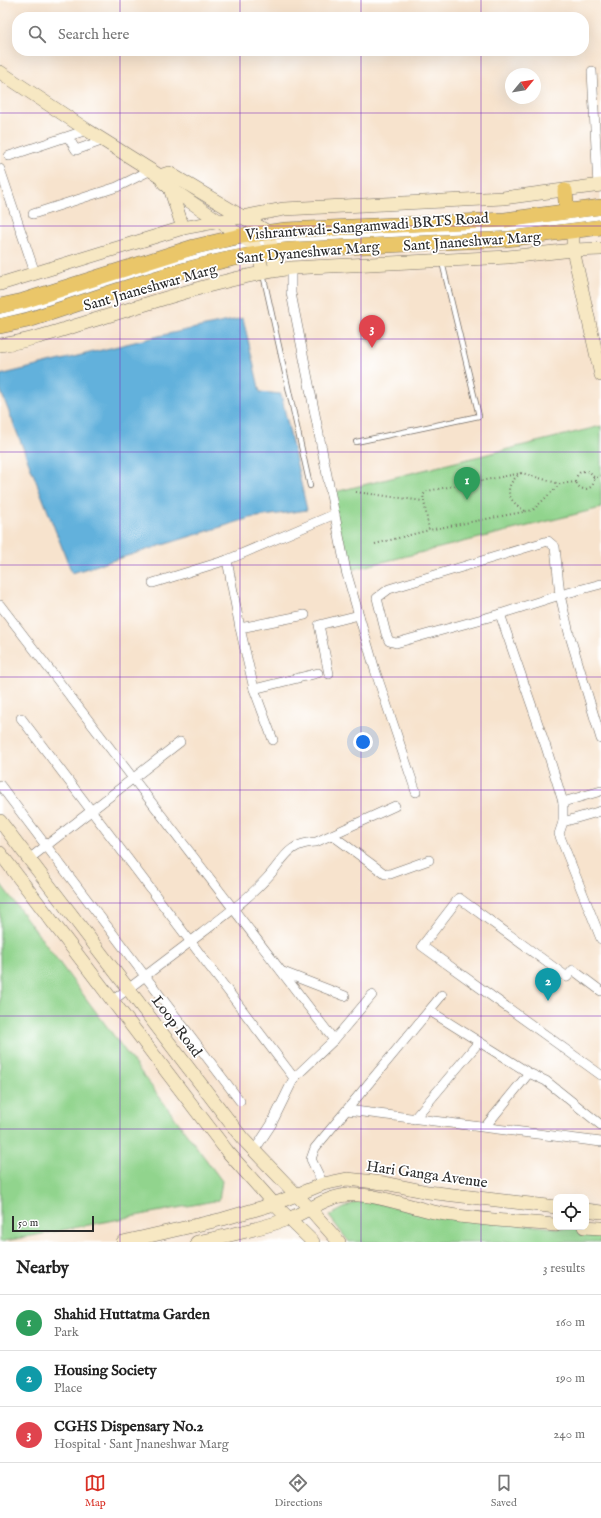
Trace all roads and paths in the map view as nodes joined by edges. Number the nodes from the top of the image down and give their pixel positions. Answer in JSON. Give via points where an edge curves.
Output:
{"nodes":[{"id":1,"x":592,"y":71,"type":"dead end"},
{"id":2,"x":0,"y":72,"type":"edge"},
{"id":3,"x":87,"y":130,"type":"junction"},
{"id":4,"x":68,"y":137,"type":"junction"},
{"id":5,"x":104,"y":140,"type":"junction"},
{"id":6,"x":9,"y":156,"type":"dead end"},
{"id":7,"x":0,"y":169,"type":"edge"},
{"id":8,"x":155,"y":173,"type":"junction"},
{"id":9,"x":600,"y":186,"type":"edge"},
{"id":10,"x":170,"y":188,"type":"junction"},
{"id":11,"x":565,"y":191,"type":"junction"},
{"id":12,"x":601,"y":207,"type":"edge"},
{"id":13,"x":567,"y":212,"type":"junction"},
{"id":14,"x":33,"y":214,"type":"dead end"},
{"id":15,"x":244,"y":217,"type":"junction"},
{"id":16,"x":601,"y":217,"type":"edge"},
{"id":17,"x":218,"y":221,"type":"junction"},
{"id":18,"x":601,"y":227,"type":"edge"},
{"id":19,"x":183,"y":228,"type":"junction"},
{"id":20,"x":573,"y":231,"type":"junction"},
{"id":21,"x":261,"y":243,"type":"junction"},
{"id":22,"x":601,"y":248,"type":"edge"},
{"id":23,"x":573,"y":250,"type":"junction"},
{"id":24,"x":441,"y":260,"type":"junction"},
{"id":25,"x":291,"y":268,"type":"junction"},
{"id":26,"x":276,"y":270,"type":"junction"},
{"id":27,"x":263,"y":272,"type":"junction"},
{"id":28,"x":34,"y":273,"type":"junction"},
{"id":29,"x":0,"y":284,"type":"edge"},
{"id":30,"x":0,"y":306,"type":"edge"},
{"id":31,"x":0,"y":316,"type":"edge"},
{"id":32,"x":0,"y":326,"type":"edge"},
{"id":33,"x":0,"y":345,"type":"edge"},
{"id":34,"x":599,"y":359,"type":"edge"},
{"id":35,"x":601,"y":375,"type":"edge"},
{"id":36,"x":356,"y":442,"type":"dead end"},
{"id":37,"x":522,"y":472,"type":"junction"},
{"id":38,"x":601,"y":476,"type":"edge"},
{"id":39,"x":594,"y":478,"type":"junction"},
{"id":40,"x":576,"y":482,"type":"junction"},
{"id":41,"x":560,"y":484,"type":"junction"},
{"id":42,"x":310,"y":486,"type":"dead end"},
{"id":43,"x":356,"y":492,"type":"dead end"},
{"id":44,"x":423,"y":501,"type":"junction"},
{"id":45,"x":525,"y":511,"type":"junction"},
{"id":46,"x":335,"y":514,"type":"junction"},
{"id":47,"x":429,"y":530,"type":"junction"},
{"id":48,"x":376,"y":544,"type":"dead end"},
{"id":49,"x":227,"y":560,"type":"junction"},
{"id":50,"x":153,"y":583,"type":"dead end"},
{"id":51,"x":601,"y":584,"type":"edge"},
{"id":52,"x":560,"y":595,"type":"junction"},
{"id":53,"x":0,"y":605,"type":"edge"},
{"id":54,"x":500,"y":614,"type":"junction"},
{"id":55,"x":305,"y":615,"type":"dead end"},
{"id":56,"x":359,"y":616,"type":"junction"},
{"id":57,"x":240,"y":628,"type":"junction"},
{"id":58,"x":318,"y":673,"type":"dead end"},
{"id":59,"x":329,"y":674,"type":"dead end"},
{"id":60,"x":254,"y":689,"type":"junction"},
{"id":61,"x":21,"y":718,"type":"dead end"},
{"id":62,"x":601,"y":739,"type":"edge"},
{"id":63,"x":273,"y":740,"type":"dead end"},
{"id":64,"x":180,"y":742,"type":"dead end"},
{"id":65,"x":132,"y":779,"type":"junction"},
{"id":66,"x":0,"y":785,"type":"edge"},
{"id":67,"x":601,"y":791,"type":"edge"},
{"id":68,"x":416,"y":792,"type":"dead end"},
{"id":69,"x":563,"y":802,"type":"junction"},
{"id":70,"x":395,"y":806,"type":"dead end"},
{"id":71,"x":90,"y":810,"type":"junction"},
{"id":72,"x":601,"y":811,"type":"edge"},
{"id":73,"x":0,"y":821,"type":"edge"},
{"id":74,"x":563,"y":822,"type":"junction"},
{"id":75,"x":332,"y":835,"type":"junction"},
{"id":76,"x":46,"y":845,"type":"junction"},
{"id":77,"x":0,"y":853,"type":"edge"},
{"id":78,"x":29,"y":859,"type":"junction"},
{"id":79,"x":429,"y":860,"type":"dead end"},
{"id":80,"x":233,"y":909,"type":"junction"},
{"id":81,"x":601,"y":939,"type":"edge"},
{"id":82,"x":190,"y":942,"type":"junction"},
{"id":83,"x":282,"y":972,"type":"junction"},
{"id":84,"x":145,"y":976,"type":"junction"},
{"id":85,"x":128,"y":989,"type":"junction"},
{"id":86,"x":601,"y":991,"type":"edge"},
{"id":87,"x":372,"y":995,"type":"dead end"},
{"id":88,"x":442,"y":995,"type":"dead end"},
{"id":89,"x":345,"y":996,"type":"dead end"},
{"id":90,"x":112,"y":1001,"type":"junction"},
{"id":91,"x":430,"y":1011,"type":"junction"},
{"id":92,"x":334,"y":1040,"type":"junction"},
{"id":93,"x":479,"y":1042,"type":"junction"},
{"id":94,"x":529,"y":1073,"type":"junction"},
{"id":95,"x":601,"y":1075,"type":"edge"},
{"id":96,"x":294,"y":1078,"type":"junction"},
{"id":97,"x":240,"y":1101,"type":"dead end"},
{"id":98,"x":347,"y":1110,"type":"junction"},
{"id":99,"x":414,"y":1119,"type":"junction"},
{"id":100,"x":601,"y":1125,"type":"edge"},
{"id":101,"x":485,"y":1127,"type":"junction"},
{"id":102,"x":601,"y":1142,"type":"edge"},
{"id":103,"x":254,"y":1151,"type":"junction"},
{"id":104,"x":323,"y":1184,"type":"junction"},
{"id":105,"x":296,"y":1195,"type":"junction"},
{"id":106,"x":274,"y":1204,"type":"junction"},
{"id":107,"x":553,"y":1207,"type":"edge"},
{"id":108,"x":310,"y":1209,"type":"junction"},
{"id":109,"x":589,"y":1210,"type":"edge"},
{"id":110,"x":601,"y":1212,"type":"edge"},
{"id":111,"x":288,"y":1219,"type":"junction"},
{"id":112,"x":553,"y":1225,"type":"edge"},
{"id":113,"x":589,"y":1227,"type":"edge"},
{"id":114,"x":601,"y":1228,"type":"edge"},
{"id":115,"x":123,"y":1242,"type":"edge"},
{"id":116,"x":197,"y":1242,"type":"edge"},
{"id":117,"x":313,"y":1242,"type":"edge"},
{"id":118,"x":338,"y":1242,"type":"edge"}],
"edges":[{"from":1,"to":9,"type":"street"},
{"from":2,"to":3,"type":"street"},
{"from":3,"to":4,"type":"street"},
{"from":3,"to":5,"type":"street"},
{"from":4,"to":5,"type":"street","via":[[76,150]]},
{"from":4,"to":6,"type":"street"},
{"from":5,"to":8,"type":"street"},
{"from":7,"to":28,"type":"street"},
{"from":8,"to":10,"type":"street"},
{"from":8,"to":14,"type":"street"},
{"from":8,"to":15,"type":"street","via":[[169,173]]},
{"from":9,"to":11,"type":"street"},
{"from":10,"to":17,"type":"street"},
{"from":10,"to":19,"type":"street"},
{"from":11,"to":13,"type":"main road"},
{"from":11,"to":15,"type":"street","via":[[503,198],[284,209]]},
{"from":12,"to":13,"type":"main road","name":"Sant Dyaneshwar Marg"},
{"from":13,"to":21,"type":"main road","name":"Sant Dyaneshwar Marg"},
{"from":15,"to":17,"type":"street"},
{"from":15,"to":21,"type":"street"},
{"from":16,"to":21,"type":"lane","name":"Vishrantwadi-Sangamwadi BRTS Road","via":[[506,229]]},
{"from":17,"to":19,"type":"street"},
{"from":17,"to":21,"type":"street"},
{"from":18,"to":20,"type":"main road","name":"Sant Dyaneshwar Marg"},
{"from":19,"to":28,"type":"street"},
{"from":20,"to":21,"type":"main road","name":"Sant Dyaneshwar Marg","via":[[507,239]]},
{"from":20,"to":23,"type":"street"},
{"from":21,"to":26,"type":"street"},
{"from":21,"to":27,"type":"street"},
{"from":21,"to":30,"type":"main road","name":"Sant Dyaneshwar Marg","via":[[194,247]]},
{"from":21,"to":31,"type":"lane","name":"Vishrantwadi-Sangamwadi BRTS Road","via":[[196,256]]},
{"from":21,"to":32,"type":"main road","name":"Sant Dyaneshwar Marg","via":[[199,266],[28,320]]},
{"from":22,"to":23,"type":"street","name":"Sant Jnaneshwar Marg"},
{"from":23,"to":24,"type":"street","name":"Sant Jnaneshwar Marg","via":[[508,257]]},
{"from":23,"to":34,"type":"street"},
{"from":24,"to":25,"type":"street","name":"Sant Jnaneshwar Marg"},
{"from":24,"to":36,"type":"lane","via":[[479,416]]},
{"from":25,"to":26,"type":"street","name":"Sant Jnaneshwar Marg"},
{"from":25,"to":46,"type":"street","via":[[291,293]]},
{"from":26,"to":27,"type":"street","name":"Sant Jnaneshwar Marg"},
{"from":27,"to":33,"type":"street","name":"Sant Jnaneshwar Marg","via":[[205,286],[32,338]]},
{"from":27,"to":42,"type":"lane"},
{"from":28,"to":29,"type":"street"},
{"from":34,"to":35,"type":"street"},
{"from":37,"to":41,"type":"path"},
{"from":37,"to":44,"type":"path","via":[[427,491],[423,495]]},
{"from":37,"to":45,"type":"path","via":[[514,478],[509,494],[511,501]]},
{"from":38,"to":39,"type":"path"},
{"from":39,"to":40,"type":"path","via":[[584,471],[576,476]]},
{"from":39,"to":40,"type":"path","via":[[592,486],[587,489],[578,487]]},
{"from":40,"to":41,"type":"path"},
{"from":41,"to":45,"type":"path","via":[[533,510]]},
{"from":43,"to":44,"type":"path"},
{"from":44,"to":47,"type":"path"},
{"from":45,"to":47,"type":"path"},
{"from":46,"to":49,"type":"street"},
{"from":46,"to":56,"type":"street","via":[[346,571]]},
{"from":47,"to":48,"type":"path"},
{"from":49,"to":50,"type":"street"},
{"from":49,"to":57,"type":"street"},
{"from":51,"to":52,"type":"street"},
{"from":52,"to":54,"type":"street"},
{"from":52,"to":54,"type":"street","via":[[555,547],[548,541],[389,589],[377,598],[386,634],[389,641],[396,643]]},
{"from":52,"to":62,"type":"street"},
{"from":53,"to":65,"type":"street"},
{"from":54,"to":69,"type":"street"},
{"from":55,"to":57,"type":"street"},
{"from":56,"to":59,"type":"street","via":[[319,625]]},
{"from":56,"to":68,"type":"street"},
{"from":57,"to":60,"type":"street"},
{"from":58,"to":60,"type":"street"},
{"from":60,"to":63,"type":"street"},
{"from":61,"to":71,"type":"street"},
{"from":64,"to":65,"type":"street"},
{"from":65,"to":71,"type":"street"},
{"from":65,"to":80,"type":"street"},
{"from":66,"to":76,"type":"street"},
{"from":67,"to":69,"type":"street"},
{"from":69,"to":74,"type":"street"},
{"from":70,"to":75,"type":"street"},
{"from":71,"to":76,"type":"street"},
{"from":71,"to":82,"type":"street"},
{"from":72,"to":74,"type":"street"},
{"from":73,"to":78,"type":"street","name":"Loop Road"},
{"from":74,"to":81,"type":"street","via":[[559,834]]},
{"from":75,"to":79,"type":"street","via":[[385,874]]},
{"from":75,"to":80,"type":"street","via":[[293,847],[283,856],[268,878]]},
{"from":76,"to":78,"type":"street"},
{"from":76,"to":84,"type":"street"},
{"from":77,"to":90,"type":"street"},
{"from":78,"to":85,"type":"street","name":"Loop Road"},
{"from":80,"to":82,"type":"street"},
{"from":80,"to":83,"type":"street"},
{"from":82,"to":84,"type":"street"},
{"from":82,"to":96,"type":"street"},
{"from":83,"to":89,"type":"street"},
{"from":83,"to":92,"type":"street"},
{"from":84,"to":85,"type":"street"},
{"from":84,"to":97,"type":"street"},
{"from":85,"to":90,"type":"street"},
{"from":85,"to":103,"type":"street","name":"Loop Road"},
{"from":86,"to":95,"type":"street","via":[[573,970],[567,977],[459,898],[422,946]]},
{"from":87,"to":92,"type":"street"},
{"from":88,"to":91,"type":"street"},
{"from":90,"to":106,"type":"street","via":[[227,1151]]},
{"from":91,"to":93,"type":"street"},
{"from":91,"to":98,"type":"street"},
{"from":92,"to":96,"type":"street"},
{"from":93,"to":94,"type":"street"},
{"from":93,"to":99,"type":"street"},
{"from":94,"to":100,"type":"street","via":[[546,1080]]},
{"from":94,"to":101,"type":"street"},
{"from":96,"to":103,"type":"street","via":[[271,1125]]},
{"from":98,"to":99,"type":"street"},
{"from":98,"to":104,"type":"street","via":[[315,1148],[311,1158]]},
{"from":99,"to":101,"type":"street"},
{"from":101,"to":102,"type":"street"},
{"from":103,"to":105,"type":"street","name":"Loop Road"},
{"from":104,"to":105,"type":"street","name":"Hari Ganga Avenue"},
{"from":104,"to":107,"type":"street","name":"Hari Ganga Avenue","via":[[347,1179],[428,1192]]},
{"from":105,"to":106,"type":"street","name":"Hari Ganga Avenue"},
{"from":105,"to":108,"type":"street","name":"Loop Road"},
{"from":106,"to":111,"type":"street"},
{"from":106,"to":115,"type":"street","name":"Hari Ganga Avenue","via":[[223,1219]]},
{"from":108,"to":111,"type":"street","name":"Hari Ganga Avenue"},
{"from":108,"to":112,"type":"street","name":"Hari Ganga Avenue","via":[[335,1197],[362,1196],[446,1214]]},
{"from":108,"to":118,"type":"street","name":"Loop Road"},
{"from":109,"to":110,"type":"street"},
{"from":111,"to":116,"type":"street","name":"Hari Ganga Avenue","via":[[229,1236]]},
{"from":111,"to":117,"type":"street"},
{"from":113,"to":114,"type":"street"}]}
